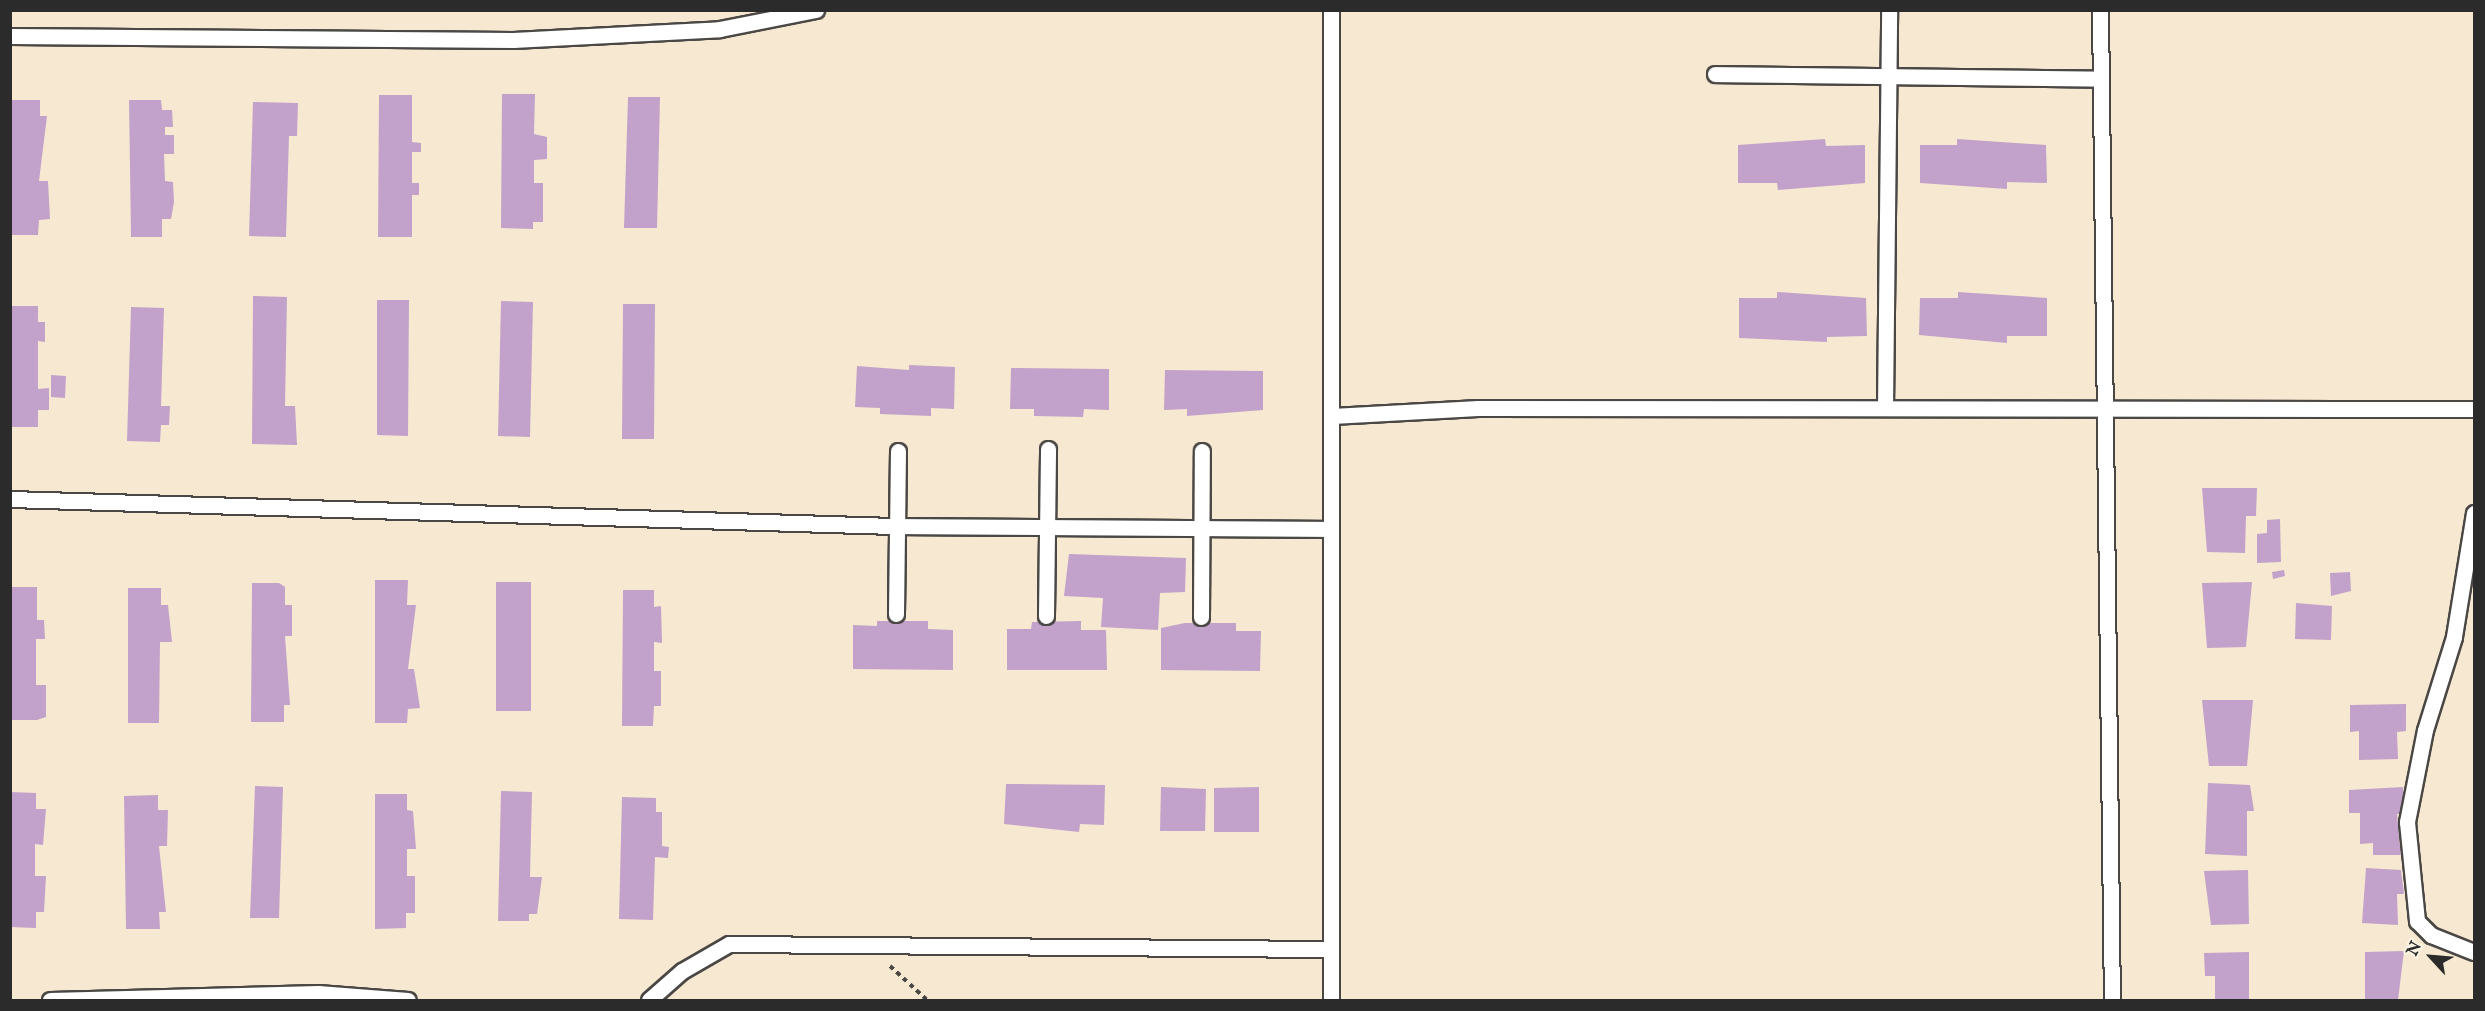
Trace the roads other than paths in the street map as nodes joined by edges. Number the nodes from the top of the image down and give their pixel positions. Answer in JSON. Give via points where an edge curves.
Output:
{"nodes":[{"id":1,"x":816,"y":10,"type":"edge"},
{"id":2,"x":1331,"y":10,"type":"edge"},
{"id":3,"x":1889,"y":10,"type":"edge"},
{"id":4,"x":2100,"y":10,"type":"edge"},
{"id":5,"x":10,"y":36,"type":"edge"},
{"id":6,"x":1715,"y":74,"type":"dead end"},
{"id":7,"x":1888,"y":75,"type":"junction"},
{"id":8,"x":2100,"y":79,"type":"junction"},
{"id":9,"x":1885,"y":408,"type":"junction"},
{"id":10,"x":2475,"y":409,"type":"edge"},
{"id":11,"x":2107,"y":413,"type":"junction"},
{"id":12,"x":1332,"y":416,"type":"junction"},
{"id":13,"x":1048,"y":449,"type":"dead end"},
{"id":14,"x":898,"y":451,"type":"dead end"},
{"id":15,"x":1202,"y":451,"type":"dead end"},
{"id":16,"x":10,"y":499,"type":"edge"},
{"id":17,"x":2475,"y":513,"type":"edge"},
{"id":18,"x":896,"y":526,"type":"junction"},
{"id":19,"x":1046,"y":528,"type":"junction"},
{"id":20,"x":1202,"y":528,"type":"junction"},
{"id":21,"x":1330,"y":529,"type":"junction"},
{"id":22,"x":896,"y":614,"type":"dead end"},
{"id":23,"x":1046,"y":616,"type":"dead end"},
{"id":24,"x":1201,"y":617,"type":"dead end"},
{"id":25,"x":1329,"y":949,"type":"junction"},
{"id":26,"x":2475,"y":952,"type":"edge"},
{"id":27,"x":50,"y":1000,"type":"edge"},
{"id":28,"x":408,"y":1000,"type":"edge"},
{"id":29,"x":649,"y":1000,"type":"edge"},
{"id":30,"x":1331,"y":1000,"type":"edge"},
{"id":31,"x":2112,"y":1000,"type":"edge"}],
"edges":[{"from":1,"to":5,"type":"lane","via":[[720,29],[513,40]]},
{"from":2,"to":12,"type":"lane"},
{"from":3,"to":7,"type":"lane"},
{"from":4,"to":8,"type":"lane"},
{"from":6,"to":7,"type":"lane"},
{"from":7,"to":8,"type":"lane"},
{"from":7,"to":9,"type":"lane"},
{"from":8,"to":11,"type":"lane"},
{"from":9,"to":11,"type":"lane"},
{"from":9,"to":12,"type":"lane","via":[[1478,408]]},
{"from":10,"to":11,"type":"lane","via":[[2185,407]]},
{"from":11,"to":31,"type":"lane"},
{"from":12,"to":21,"type":"lane"},
{"from":13,"to":19,"type":"lane"},
{"from":14,"to":18,"type":"lane"},
{"from":15,"to":20,"type":"lane"},
{"from":16,"to":18,"type":"lane"},
{"from":17,"to":26,"type":"lane","via":[[2454,637],[2425,730],[2407,822],[2417,921],[2431,935]]},
{"from":18,"to":19,"type":"lane"},
{"from":18,"to":22,"type":"lane"},
{"from":19,"to":20,"type":"lane"},
{"from":19,"to":23,"type":"lane"},
{"from":20,"to":21,"type":"lane"},
{"from":20,"to":24,"type":"lane"},
{"from":21,"to":25,"type":"lane"},
{"from":25,"to":29,"type":"lane","via":[[864,942],[729,944],[682,971]]},
{"from":25,"to":30,"type":"lane"},
{"from":27,"to":28,"type":"lane","via":[[318,993]]}]}
